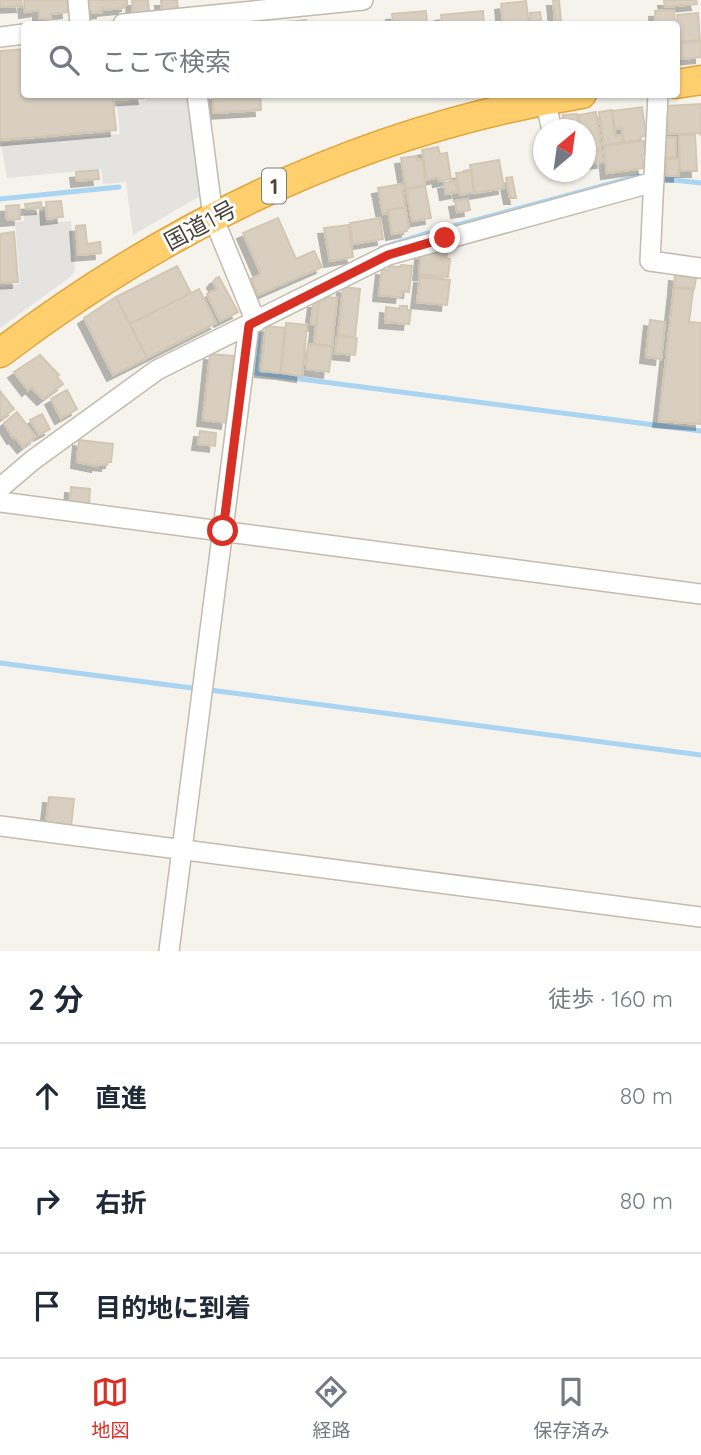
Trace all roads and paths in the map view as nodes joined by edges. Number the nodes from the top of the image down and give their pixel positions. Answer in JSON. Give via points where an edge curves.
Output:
{"nodes":[{"id":1,"x":78,"y":0,"type":"edge"},
{"id":2,"x":351,"y":1,"type":"edge"},
{"id":3,"x":243,"y":6,"type":"edge"},
{"id":4,"x":187,"y":14,"type":"edge"},
{"id":5,"x":80,"y":21,"type":"edge"},
{"id":6,"x":142,"y":21,"type":"edge"},
{"id":7,"x":21,"y":34,"type":"edge"},
{"id":8,"x":0,"y":37,"type":"edge"},
{"id":9,"x":701,"y":80,"type":"edge"},
{"id":10,"x":680,"y":83,"type":"edge"},
{"id":11,"x":197,"y":98,"type":"edge"},
{"id":12,"x":557,"y":98,"type":"edge"},
{"id":13,"x":658,"y":98,"type":"edge"},
{"id":14,"x":545,"y":100,"type":"junction"},
{"id":15,"x":549,"y":119,"type":"edge"},
{"id":16,"x":654,"y":182,"type":"junction"},
{"id":17,"x":212,"y":217,"type":"junction"},
{"id":18,"x":701,"y":268,"type":"edge"},
{"id":19,"x":252,"y":323,"type":"junction"},
{"id":20,"x":0,"y":353,"type":"edge"},
{"id":21,"x":0,"y":488,"type":"edge"},
{"id":22,"x":0,"y":502,"type":"edge"},
{"id":23,"x":223,"y":531,"type":"junction"},
{"id":24,"x":701,"y":594,"type":"edge"},
{"id":25,"x":0,"y":826,"type":"edge"},
{"id":26,"x":182,"y":850,"type":"junction"},
{"id":27,"x":701,"y":917,"type":"edge"},
{"id":28,"x":169,"y":951,"type":"edge"}],
"edges":[{"from":1,"to":5,"type":"street"},
{"from":2,"to":3,"type":"street"},
{"from":3,"to":4,"type":"street"},
{"from":4,"to":6,"type":"street"},
{"from":7,"to":8,"type":"street"},
{"from":9,"to":10,"type":"highway"},
{"from":11,"to":17,"type":"street"},
{"from":12,"to":14,"type":"highway","name":"国道1号","number":"1"},
{"from":13,"to":16,"type":"street"},
{"from":14,"to":15,"type":"street"},
{"from":14,"to":17,"type":"highway","name":"国道1号","number":"1","via":[[375,146]]},
{"from":16,"to":18,"type":"street","via":[[650,261]]},
{"from":16,"to":19,"type":"street","via":[[388,255]]},
{"from":17,"to":19,"type":"street"},
{"from":17,"to":20,"type":"highway","name":"国道1号","number":"1","via":[[114,274]]},
{"from":19,"to":21,"type":"street","via":[[158,370]]},
{"from":19,"to":23,"type":"street"},
{"from":22,"to":23,"type":"street"},
{"from":23,"to":24,"type":"street"},
{"from":23,"to":26,"type":"street"},
{"from":25,"to":26,"type":"street"},
{"from":26,"to":27,"type":"street"},
{"from":26,"to":28,"type":"street"}]}
